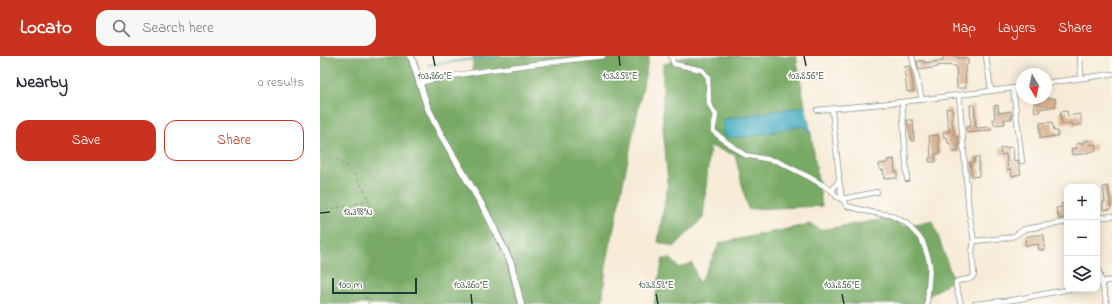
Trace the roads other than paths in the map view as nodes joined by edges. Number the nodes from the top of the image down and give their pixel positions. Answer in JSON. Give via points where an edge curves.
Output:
{"nodes":[{"id":1,"x":411,"y":56,"type":"edge"},
{"id":2,"x":603,"y":56,"type":"edge"},
{"id":3,"x":671,"y":56,"type":"edge"},
{"id":4,"x":912,"y":56,"type":"edge"},
{"id":5,"x":986,"y":56,"type":"edge"},
{"id":6,"x":1080,"y":56,"type":"edge"},
{"id":7,"x":1112,"y":74,"type":"edge"},
{"id":8,"x":1081,"y":78,"type":"junction"},
{"id":9,"x":1052,"y":82,"type":"edge"},
{"id":10,"x":419,"y":84,"type":"junction"},
{"id":11,"x":1016,"y":87,"type":"edge"},
{"id":12,"x":1013,"y":88,"type":"junction"},
{"id":13,"x":991,"y":90,"type":"junction"},
{"id":14,"x":959,"y":95,"type":"junction"},
{"id":15,"x":922,"y":100,"type":"junction"},
{"id":16,"x":902,"y":102,"type":"junction"},
{"id":17,"x":832,"y":109,"type":"junction"},
{"id":18,"x":817,"y":110,"type":"dead end"},
{"id":19,"x":1022,"y":161,"type":"dead end"},
{"id":20,"x":908,"y":179,"type":"dead end"},
{"id":21,"x":839,"y":180,"type":"junction"},
{"id":22,"x":832,"y":191,"type":"junction"},
{"id":23,"x":877,"y":192,"type":"dead end"},
{"id":24,"x":842,"y":198,"type":"junction"},
{"id":25,"x":1112,"y":216,"type":"edge"},
{"id":26,"x":1100,"y":218,"type":"edge"},
{"id":27,"x":1064,"y":222,"type":"edge"},
{"id":28,"x":974,"y":241,"type":"junction"},
{"id":29,"x":1112,"y":280,"type":"edge"},
{"id":30,"x":1100,"y":283,"type":"edge"},
{"id":31,"x":1064,"y":290,"type":"edge"},
{"id":32,"x":521,"y":304,"type":"edge"},
{"id":33,"x":927,"y":304,"type":"edge"},
{"id":34,"x":961,"y":304,"type":"edge"},
{"id":35,"x":975,"y":304,"type":"edge"},
{"id":36,"x":1107,"y":304,"type":"edge"}],
"edges":[{"from":1,"to":10,"type":"main road"},
{"from":2,"to":10,"type":"street","via":[[458,75]]},
{"from":3,"to":22,"type":"street","via":[[674,64],[702,70],[708,77],[709,104],[716,115],[713,131],[745,155],[777,161]]},
{"from":4,"to":15,"type":"street"},
{"from":5,"to":13,"type":"street"},
{"from":6,"to":8,"type":"street"},
{"from":7,"to":8,"type":"street"},
{"from":8,"to":9,"type":"street"},
{"from":10,"to":32,"type":"main road","via":[[440,133],[486,212],[511,263]]},
{"from":11,"to":12,"type":"street"},
{"from":12,"to":13,"type":"street"},
{"from":12,"to":19,"type":"street"},
{"from":13,"to":14,"type":"street"},
{"from":14,"to":15,"type":"street"},
{"from":14,"to":28,"type":"street","via":[[969,212]]},
{"from":15,"to":16,"type":"street"},
{"from":16,"to":17,"type":"street"},
{"from":16,"to":20,"type":"street"},
{"from":17,"to":18,"type":"street"},
{"from":17,"to":21,"type":"street"},
{"from":21,"to":22,"type":"street"},
{"from":21,"to":24,"type":"street"},
{"from":22,"to":24,"type":"street","via":[[837,197]]},
{"from":23,"to":24,"type":"street"},
{"from":24,"to":33,"type":"street","via":[[847,206],[890,215],[906,223],[922,240],[930,266]]},
{"from":25,"to":26,"type":"street"},
{"from":27,"to":28,"type":"street","via":[[1025,229],[1006,238]]},
{"from":28,"to":34,"type":"street","via":[[973,278],[956,282]]},
{"from":29,"to":30,"type":"street"},
{"from":30,"to":36,"type":"street"},
{"from":31,"to":35,"type":"street"}]}
